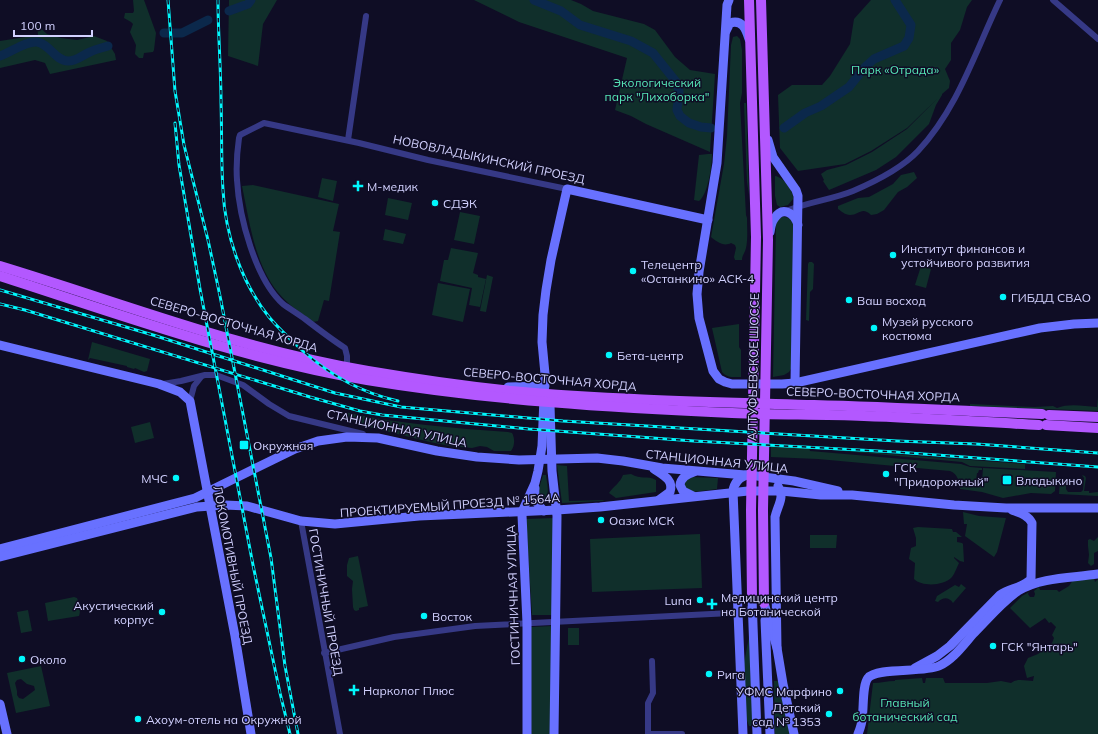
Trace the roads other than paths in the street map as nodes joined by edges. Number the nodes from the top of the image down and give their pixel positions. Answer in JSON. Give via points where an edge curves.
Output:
{"nodes":[{"id":1,"x":749,"y":0,"type":"edge"},
{"id":2,"x":761,"y":0,"type":"edge"},
{"id":3,"x":1000,"y":0,"type":"edge"},
{"id":4,"x":1053,"y":0,"type":"edge"},
{"id":5,"x":728,"y":3,"type":"edge"},
{"id":6,"x":366,"y":16,"type":"dead end"},
{"id":7,"x":725,"y":32,"type":"junction"},
{"id":8,"x":1098,"y":39,"type":"edge"},
{"id":9,"x":750,"y":42,"type":"junction"},
{"id":10,"x":765,"y":129,"type":"junction"},
{"id":11,"x":348,"y":140,"type":"junction"},
{"id":12,"x":567,"y":189,"type":"junction"},
{"id":13,"x":799,"y":206,"type":"junction"},
{"id":14,"x":784,"y":212,"type":"junction"},
{"id":15,"x":708,"y":220,"type":"junction"},
{"id":16,"x":798,"y":226,"type":"junction"},
{"id":17,"x":768,"y":240,"type":"junction"},
{"id":18,"x":0,"y":266,"type":"edge"},
{"id":19,"x":0,"y":270,"type":"edge"},
{"id":20,"x":0,"y":276,"type":"edge"},
{"id":21,"x":1098,"y":323,"type":"edge"},
{"id":22,"x":1041,"y":328,"type":"junction"},
{"id":23,"x":1098,"y":329,"type":"edge"},
{"id":24,"x":0,"y":345,"type":"edge"},
{"id":25,"x":346,"y":371,"type":"junction"},
{"id":26,"x":203,"y":376,"type":"junction"},
{"id":27,"x":795,"y":383,"type":"junction"},
{"id":28,"x":159,"y":384,"type":"junction"},
{"id":29,"x":545,"y":386,"type":"junction"},
{"id":30,"x":190,"y":401,"type":"junction"},
{"id":31,"x":610,"y":402,"type":"junction"},
{"id":32,"x":1098,"y":417,"type":"edge"},
{"id":33,"x":1098,"y":428,"type":"edge"},
{"id":34,"x":378,"y":438,"type":"junction"},
{"id":35,"x":540,"y":459,"type":"junction"},
{"id":36,"x":552,"y":459,"type":"junction"},
{"id":37,"x":649,"y":466,"type":"junction"},
{"id":38,"x":700,"y":471,"type":"junction"},
{"id":39,"x":746,"y":475,"type":"junction"},
{"id":40,"x":774,"y":478,"type":"junction"},
{"id":41,"x":535,"y":483,"type":"junction"},
{"id":42,"x":733,"y":491,"type":"junction"},
{"id":43,"x":781,"y":491,"type":"junction"},
{"id":44,"x":208,"y":492,"type":"junction"},
{"id":45,"x":554,"y":492,"type":"junction"},
{"id":46,"x":852,"y":495,"type":"junction"},
{"id":47,"x":693,"y":496,"type":"junction"},
{"id":48,"x":654,"y":501,"type":"junction"},
{"id":49,"x":210,"y":505,"type":"junction"},
{"id":50,"x":1006,"y":508,"type":"junction"},
{"id":51,"x":1098,"y":508,"type":"edge"},
{"id":52,"x":557,"y":510,"type":"junction"},
{"id":53,"x":544,"y":511,"type":"junction"},
{"id":54,"x":522,"y":512,"type":"junction"},
{"id":55,"x":301,"y":521,"type":"junction"},
{"id":56,"x":0,"y":549,"type":"edge"},
{"id":57,"x":0,"y":557,"type":"edge"},
{"id":58,"x":1032,"y":574,"type":"junction"},
{"id":59,"x":1098,"y":574,"type":"edge"},
{"id":60,"x":1042,"y":583,"type":"junction"},
{"id":61,"x":1003,"y":598,"type":"junction"},
{"id":62,"x":751,"y":603,"type":"junction"},
{"id":63,"x":764,"y":603,"type":"junction"},
{"id":64,"x":739,"y":612,"type":"junction"},
{"id":65,"x":776,"y":612,"type":"junction"},
{"id":66,"x":555,"y":622,"type":"junction"},
{"id":67,"x":527,"y":623,"type":"junction"},
{"id":68,"x":771,"y":630,"type":"junction"},
{"id":69,"x":777,"y":648,"type":"junction"},
{"id":70,"x":324,"y":653,"type":"junction"},
{"id":71,"x":767,"y":655,"type":"junction"},
{"id":72,"x":740,"y":657,"type":"junction"},
{"id":73,"x":652,"y":661,"type":"dead end"},
{"id":74,"x":0,"y":704,"type":"edge"},
{"id":75,"x":744,"y":731,"type":"edge"},
{"id":76,"x":7,"y":734,"type":"edge"},
{"id":77,"x":251,"y":734,"type":"edge"},
{"id":78,"x":340,"y":734,"type":"edge"},
{"id":79,"x":527,"y":734,"type":"edge"},
{"id":80,"x":554,"y":734,"type":"edge"},
{"id":81,"x":649,"y":734,"type":"edge"},
{"id":82,"x":682,"y":734,"type":"edge"},
{"id":83,"x":757,"y":734,"type":"edge"},
{"id":84,"x":770,"y":734,"type":"edge"},
{"id":85,"x":794,"y":734,"type":"edge"},
{"id":86,"x":858,"y":734,"type":"edge"}],
"edges":[{"from":1,"to":9,"type":"main road","name":"АЛТУФЬЕВСКОЕ ШОССЕ"},
{"from":2,"to":10,"type":"main road","name":"АЛТУФЬЕВСКОЕ ШОССЕ"},
{"from":3,"to":13,"type":"street","via":[[954,101],[939,126],[917,152],[888,174],[852,192]]},
{"from":4,"to":8,"type":"street"},
{"from":5,"to":7,"type":"main road"},
{"from":6,"to":11,"type":"street"},
{"from":7,"to":9,"type":"main road","via":[[730,23],[738,21],[745,28]]},
{"from":7,"to":15,"type":"main road","via":[[717,163]]},
{"from":9,"to":62,"type":"main road","name":"АЛТУФЬЕВСКОЕ ШОССЕ","via":[[756,237]]},
{"from":10,"to":13,"type":"main road","via":[[773,157],[796,190]]},
{"from":10,"to":17,"type":"main road","name":"АЛТУФЬЕВСКОЕ ШОССЕ"},
{"from":11,"to":12,"type":"street","name":"НОВОВЛАДЫКИНСКИЙ ПРОЕЗД","via":[[428,160]]},
{"from":11,"to":25,"type":"street","name":"НОВОВЛАДЫКИНСКИЙ ПРОЕЗД","via":[[264,123],[240,135],[237,163],[241,212],[247,237],[267,284],[282,303],[345,348]]},
{"from":12,"to":15,"type":"main road","name":"НОВОВЛАДЫКИНСКИЙ ПРОЕЗД"},
{"from":12,"to":29,"type":"main road","name":"ГОСТИНИЧНАЯ УЛИЦА","via":[[546,290],[542,342]]},
{"from":13,"to":14,"type":"street"},
{"from":13,"to":16,"type":"main road"},
{"from":14,"to":16,"type":"main road","via":[[794,216]]},
{"from":14,"to":17,"type":"main road","via":[[774,217]]},
{"from":15,"to":27,"type":"main road","via":[[699,272],[697,304],[713,371],[719,379],[732,384]]},
{"from":16,"to":27,"type":"main road"},
{"from":17,"to":63,"type":"main road","name":"АЛТУФЬЕВСКОЕ ШОССЕ","via":[[763,510]]},
{"from":18,"to":31,"type":"main road","name":"СЕВЕРО-ВОСТОЧНАЯ ХОРДА","via":[[166,319],[314,361],[389,375]]},
{"from":19,"to":25,"type":"main road","via":[[215,342]]},
{"from":20,"to":31,"type":"main road","name":"СЕВЕРО-ВОСТОЧНАЯ ХОРДА","via":[[163,329],[312,369],[373,381],[495,398]]},
{"from":21,"to":22,"type":"main road"},
{"from":22,"to":23,"type":"main road"},
{"from":22,"to":27,"type":"main road"},
{"from":24,"to":28,"type":"main road","name":"СТАНЦИОННАЯ УЛИЦА"},
{"from":25,"to":29,"type":"main road","via":[[459,386]]},
{"from":26,"to":28,"type":"street","name":"СТАНЦИОННАЯ УЛИЦА"},
{"from":26,"to":30,"type":"street","via":[[194,386]]},
{"from":26,"to":34,"type":"street","name":"СТАНЦИОННАЯ УЛИЦА","via":[[216,375],[239,383],[289,416]]},
{"from":28,"to":30,"type":"main road","via":[[180,392]]},
{"from":29,"to":35,"type":"main road","name":"ГОСТИНИЧНАЯ УЛИЦА"},
{"from":29,"to":36,"type":"main road","name":"ГОСТИНИЧНАЯ УЛИЦА","via":[[550,405]]},
{"from":30,"to":44,"type":"main road","name":"ЛОКОМОТИВНЫЙ ПРОЕЗД"},
{"from":31,"to":32,"type":"main road","name":"СЕВЕРО-ВОСТОЧНАЯ ХОРДА","via":[[860,406]]},
{"from":31,"to":33,"type":"main road","name":"СЕВЕРО-ВОСТОЧНАЯ ХОРДА","via":[[731,413],[907,418]]},
{"from":34,"to":35,"type":"main road","name":"СТАНЦИОННАЯ УЛИЦА","via":[[465,456]]},
{"from":34,"to":44,"type":"main road","via":[[348,436],[314,442]]},
{"from":35,"to":36,"type":"main road","name":"СТАНЦИОННАЯ УЛИЦА"},
{"from":35,"to":41,"type":"main road","name":"ГОСТИНИЧНАЯ УЛИЦА"},
{"from":36,"to":37,"type":"main road","name":"СТАНЦИОННАЯ УЛИЦА","via":[[597,458]]},
{"from":36,"to":45,"type":"main road","name":"ГОСТИНИЧНАЯ УЛИЦА"},
{"from":37,"to":38,"type":"main road","name":"СТАНЦИОННАЯ УЛИЦА"},
{"from":37,"to":48,"type":"main road","via":[[667,477],[671,486],[668,495]]},
{"from":38,"to":39,"type":"main road","name":"СТАНЦИОННАЯ УЛИЦА"},
{"from":38,"to":47,"type":"main road","via":[[686,475],[680,482],[683,491]]},
{"from":39,"to":40,"type":"main road","name":"СТАНЦИОННАЯ УЛИЦА"},
{"from":39,"to":42,"type":"main road","via":[[738,480]]},
{"from":40,"to":43,"type":"main road"},
{"from":40,"to":46,"type":"main road","name":"СТАНЦИОННАЯ УЛИЦА"},
{"from":41,"to":53,"type":"main road","via":[[535,500]]},
{"from":41,"to":54,"type":"main road","name":"ГОСТИНИЧНАЯ УЛИЦА"},
{"from":42,"to":43,"type":"main road","name":"СТАНЦИОННАЯ УЛИЦА"},
{"from":42,"to":47,"type":"main road","name":"СТАНЦИОННАЯ УЛИЦА"},
{"from":42,"to":64,"type":"main road"},
{"from":43,"to":46,"type":"main road","name":"СТАНЦИОННАЯ УЛИЦА"},
{"from":43,"to":65,"type":"main road","via":[[782,497],[775,517]]},
{"from":44,"to":49,"type":"main road","name":"ЛОКОМОТИВНЫЙ ПРОЕЗД"},
{"from":44,"to":56,"type":"main road","via":[[144,512]]},
{"from":45,"to":52,"type":"main road","name":"ГОСТИНИЧНАЯ УЛИЦА"},
{"from":45,"to":53,"type":"main road","via":[[550,506]]},
{"from":46,"to":50,"type":"main road","name":"СТАНЦИОННАЯ УЛИЦА"},
{"from":47,"to":48,"type":"main road","name":"СТАНЦИОННАЯ УЛИЦА"},
{"from":48,"to":52,"type":"main road","name":"ПРОЕКТИРУЕМЫЙ ПРОЕЗД № 1564А"},
{"from":49,"to":55,"type":"main road","name":"ПРОЕКТИРУЕМЫЙ ПРОЕЗД № 1564А","via":[[247,506]]},
{"from":49,"to":57,"type":"main road","name":"ПРОЕКТИРУЕМЫЙ ПРОЕЗД № 1564А","via":[[197,506]]},
{"from":49,"to":77,"type":"main road","name":"ЛОКОМОТИВНЫЙ ПРОЕЗД"},
{"from":50,"to":51,"type":"main road","name":"СТАНЦИОННАЯ УЛИЦА"},
{"from":50,"to":58,"type":"main road","via":[[1031,520]]},
{"from":52,"to":53,"type":"main road","name":"ПРОЕКТИРУЕМЫЙ ПРОЕЗД № 1564А"},
{"from":52,"to":66,"type":"main road","name":"ГОСТИНИЧНАЯ УЛИЦА"},
{"from":53,"to":54,"type":"main road","name":"ПРОЕКТИРУЕМЫЙ ПРОЕЗД № 1564А"},
{"from":54,"to":55,"type":"main road","name":"ПРОЕКТИРУЕМЫЙ ПРОЕЗД № 1564А","via":[[419,516],[336,524]]},
{"from":54,"to":67,"type":"main road","name":"ГОСТИНИЧНАЯ УЛИЦА"},
{"from":55,"to":70,"type":"street","name":"ГОСТИНИЧНЫЙ ПРОЕЗД"},
{"from":58,"to":60,"type":"main road","via":[[1036,582]]},
{"from":58,"to":61,"type":"main road","via":[[1031,579],[1025,584],[1005,592]]},
{"from":59,"to":60,"type":"main road"},
{"from":60,"to":61,"type":"main road"},
{"from":61,"to":86,"type":"main road","via":[[942,664],[928,669],[874,674],[866,679],[862,722]]},
{"from":62,"to":64,"type":"street","via":[[745,611]]},
{"from":62,"to":72,"type":"main road"},
{"from":62,"to":83,"type":"main road","name":"АЛТУФЬЕВСКОЕ ШОССЕ"},
{"from":63,"to":68,"type":"main road"},
{"from":63,"to":71,"type":"main road","name":"АЛТУФЬЕВСКОЕ ШОССЕ"},
{"from":64,"to":66,"type":"street"},
{"from":64,"to":72,"type":"main road"},
{"from":65,"to":68,"type":"main road"},
{"from":65,"to":69,"type":"main road"},
{"from":66,"to":67,"type":"street"},
{"from":66,"to":80,"type":"main road","name":"ГОСТИНИЧНАЯ УЛИЦА"},
{"from":67,"to":70,"type":"street","via":[[476,626],[405,635]]},
{"from":67,"to":79,"type":"main road","name":"ГОСТИНИЧНАЯ УЛИЦА"},
{"from":68,"to":69,"type":"main road"},
{"from":68,"to":71,"type":"main road"},
{"from":69,"to":85,"type":"main road"},
{"from":70,"to":78,"type":"street","name":"ГОСТИНИЧНЫЙ ПРОЕЗД"},
{"from":71,"to":84,"type":"main road","name":"АЛТУФЬЕВСКОЕ ШОССЕ"},
{"from":72,"to":75,"type":"main road"},
{"from":73,"to":81,"type":"street","via":[[653,692],[648,703]]},
{"from":74,"to":76,"type":"main road"},
{"from":81,"to":82,"type":"street"}]}
